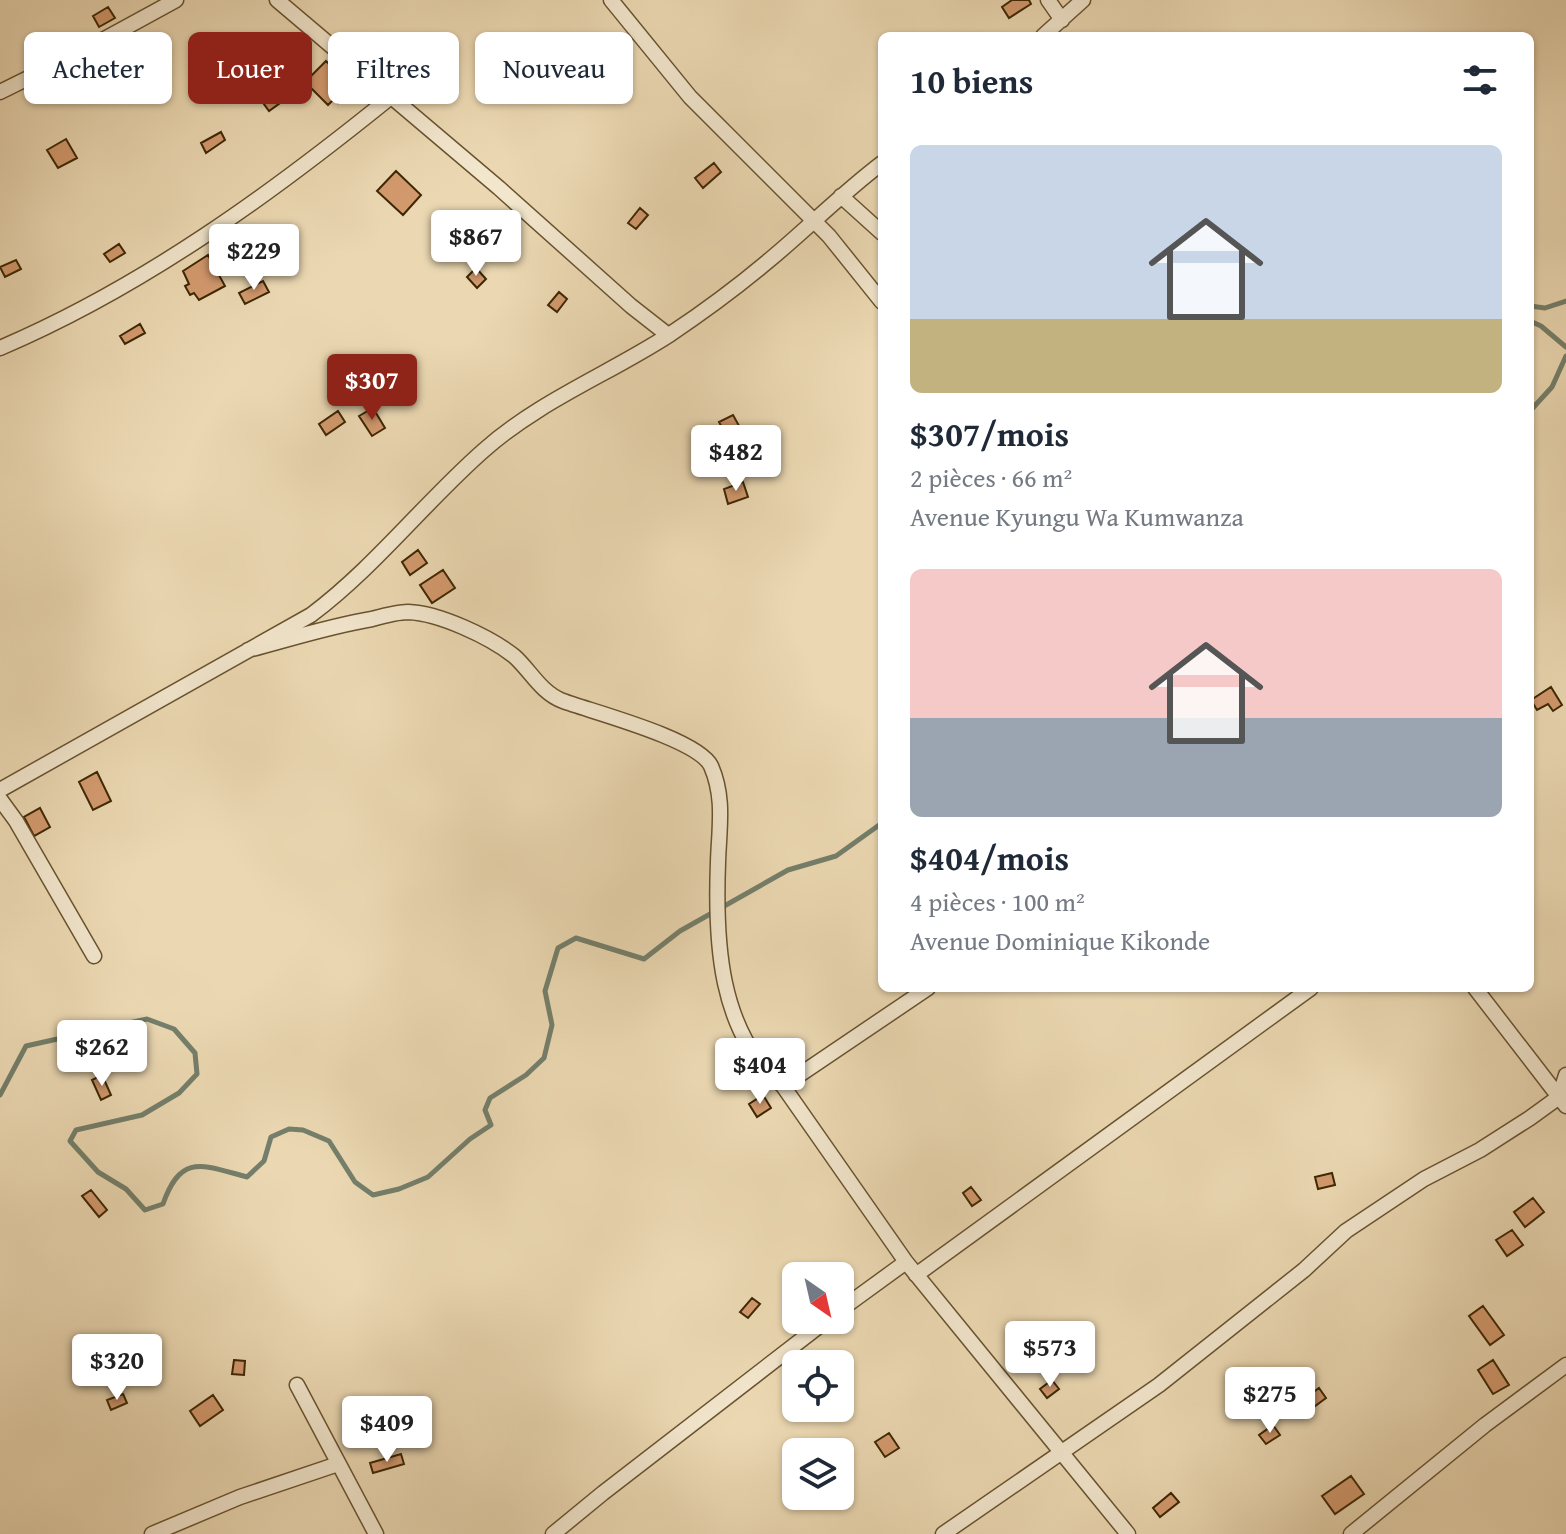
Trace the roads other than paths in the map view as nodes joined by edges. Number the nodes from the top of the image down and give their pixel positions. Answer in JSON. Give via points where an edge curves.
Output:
{"nodes":[{"id":1,"x":176,"y":0,"type":"edge"},
{"id":2,"x":277,"y":0,"type":"edge"},
{"id":3,"x":611,"y":0,"type":"edge"},
{"id":4,"x":1048,"y":0,"type":"edge"},
{"id":5,"x":1083,"y":0,"type":"edge"},
{"id":6,"x":1062,"y":20,"type":"junction"},
{"id":7,"x":1048,"y":32,"type":"edge"},
{"id":8,"x":328,"y":43,"type":"edge"},
{"id":9,"x":0,"y":92,"type":"edge"},
{"id":10,"x":382,"y":104,"type":"edge"},
{"id":11,"x":401,"y":104,"type":"edge"},
{"id":12,"x":878,"y":166,"type":"edge"},
{"id":13,"x":841,"y":196,"type":"junction"},
{"id":14,"x":813,"y":219,"type":"junction"},
{"id":15,"x":878,"y":229,"type":"edge"},
{"id":16,"x":878,"y":297,"type":"edge"},
{"id":17,"x":668,"y":335,"type":"junction"},
{"id":18,"x":0,"y":348,"type":"edge"},
{"id":19,"x":248,"y":650,"type":"junction"},
{"id":20,"x":0,"y":790,"type":"edge"},
{"id":21,"x":0,"y":799,"type":"edge"},
{"id":22,"x":94,"y":956,"type":"dead end"},
{"id":23,"x":922,"y":992,"type":"edge"},
{"id":24,"x":1305,"y":992,"type":"edge"},
{"id":25,"x":1478,"y":992,"type":"edge"},
{"id":26,"x":1566,"y":1075,"type":"edge"},
{"id":27,"x":783,"y":1086,"type":"junction"},
{"id":28,"x":1562,"y":1101,"type":"edge"},
{"id":29,"x":906,"y":1262,"type":"junction"},
{"id":30,"x":916,"y":1275,"type":"junction"},
{"id":31,"x":854,"y":1300,"type":"edge"},
{"id":32,"x":809,"y":1334,"type":"edge"},
{"id":33,"x":1566,"y":1365,"type":"edge"},
{"id":34,"x":297,"y":1385,"type":"dead end"},
{"id":35,"x":1061,"y":1453,"type":"junction"},
{"id":36,"x":338,"y":1464,"type":"junction"},
{"id":37,"x":152,"y":1534,"type":"edge"},
{"id":38,"x":376,"y":1534,"type":"edge"},
{"id":39,"x":553,"y":1534,"type":"edge"},
{"id":40,"x":943,"y":1534,"type":"edge"},
{"id":41,"x":1128,"y":1534,"type":"edge"},
{"id":42,"x":1351,"y":1534,"type":"edge"}],
"edges":[{"from":1,"to":9,"type":"street"},
{"from":2,"to":8,"type":"street"},
{"from":3,"to":14,"type":"street","via":[[690,97]]},
{"from":4,"to":6,"type":"street"},
{"from":5,"to":6,"type":"street"},
{"from":6,"to":7,"type":"street"},
{"from":10,"to":18,"type":"street","via":[[283,182],[180,251]]},
{"from":11,"to":17,"type":"street"},
{"from":12,"to":13,"type":"street"},
{"from":13,"to":14,"type":"street"},
{"from":13,"to":15,"type":"street"},
{"from":14,"to":16,"type":"street"},
{"from":14,"to":17,"type":"street","via":[[767,262]]},
{"from":17,"to":19,"type":"street","via":[[527,415],[483,451],[343,591]]},
{"from":19,"to":20,"type":"street"},
{"from":19,"to":27,"type":"street","via":[[408,612],[446,621],[514,657],[559,700],[671,738],[709,762],[721,794],[716,912],[729,1004],[742,1037]]},
{"from":21,"to":22,"type":"street"},
{"from":23,"to":27,"type":"street"},
{"from":24,"to":30,"type":"street"},
{"from":25,"to":28,"type":"street"},
{"from":26,"to":28,"type":"street"},
{"from":27,"to":29,"type":"street"},
{"from":28,"to":35,"type":"street","via":[[1424,1179],[1346,1231],[1240,1322]]},
{"from":29,"to":30,"type":"street"},
{"from":29,"to":31,"type":"street"},
{"from":30,"to":35,"type":"street"},
{"from":32,"to":39,"type":"street"},
{"from":33,"to":42,"type":"street"},
{"from":34,"to":36,"type":"street"},
{"from":35,"to":40,"type":"street"},
{"from":35,"to":41,"type":"street"},
{"from":36,"to":37,"type":"street"},
{"from":36,"to":38,"type":"street"}]}
